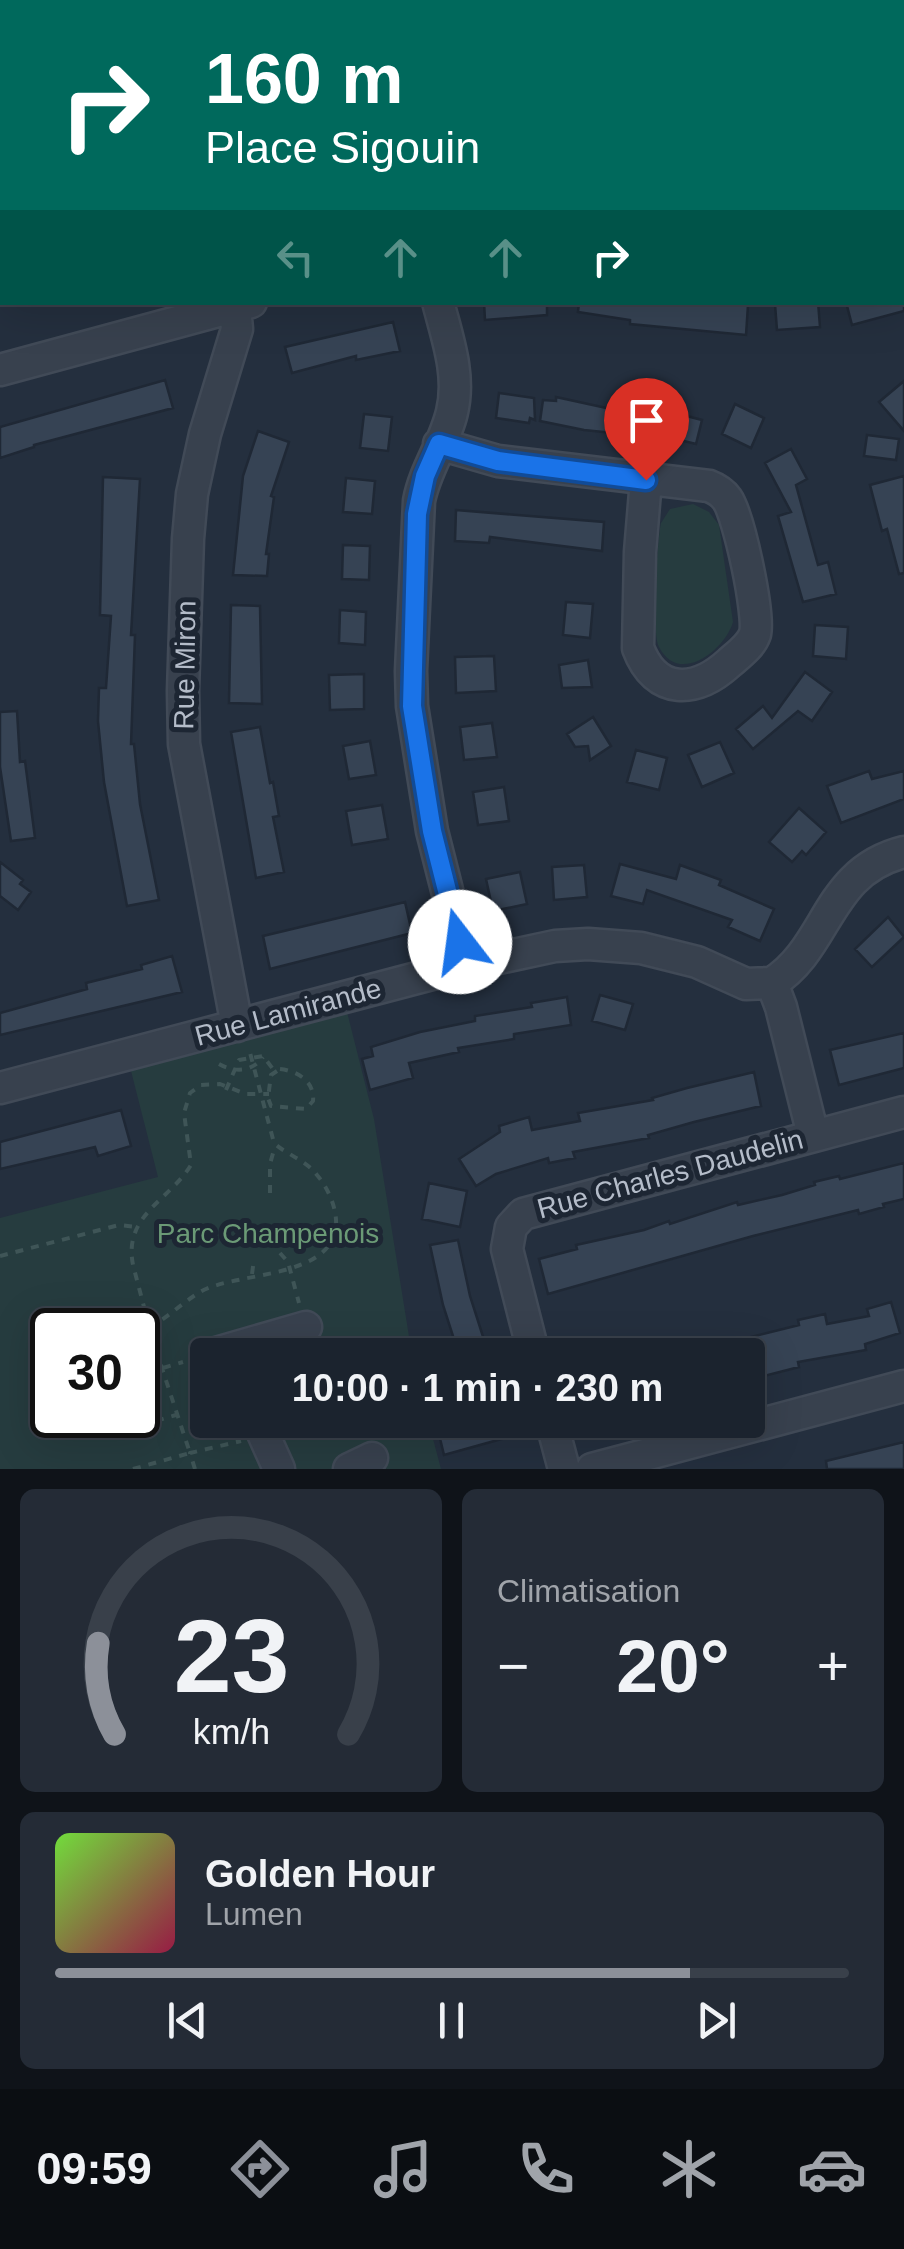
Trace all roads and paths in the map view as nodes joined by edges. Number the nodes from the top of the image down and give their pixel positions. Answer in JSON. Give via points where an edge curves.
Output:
{"nodes":[{"id":1,"x":243,"y":305,"type":"edge"},
{"id":2,"x":439,"y":305,"type":"edge"},
{"id":3,"x":0,"y":370,"type":"edge"},
{"id":4,"x":439,"y":444,"type":"junction"},
{"id":5,"x":646,"y":480,"type":"junction"},
{"id":6,"x":904,"y":852,"type":"edge"},
{"id":7,"x":466,"y":965,"type":"junction"},
{"id":8,"x":772,"y":983,"type":"junction"},
{"id":9,"x":243,"y":1036,"type":"junction"},
{"id":10,"x":263,"y":1056,"type":"junction"},
{"id":11,"x":250,"y":1058,"type":"junction"},
{"id":12,"x":219,"y":1064,"type":"dead end"},
{"id":13,"x":252,"y":1068,"type":"junction"},
{"id":14,"x":233,"y":1070,"type":"junction"},
{"id":15,"x":276,"y":1072,"type":"junction"},
{"id":16,"x":0,"y":1088,"type":"edge"},
{"id":17,"x":227,"y":1088,"type":"junction"},
{"id":18,"x":259,"y":1093,"type":"junction"},
{"id":19,"x":269,"y":1094,"type":"junction"},
{"id":20,"x":271,"y":1106,"type":"junction"},
{"id":21,"x":265,"y":1111,"type":"junction"},
{"id":22,"x":904,"y":1112,"type":"edge"},
{"id":23,"x":813,"y":1136,"type":"junction"},
{"id":24,"x":276,"y":1145,"type":"junction"},
{"id":25,"x":270,"y":1192,"type":"dead end"},
{"id":26,"x":137,"y":1227,"type":"junction"},
{"id":27,"x":280,"y":1253,"type":"dead end"},
{"id":28,"x":0,"y":1256,"type":"edge"},
{"id":29,"x":254,"y":1260,"type":"dead end"},
{"id":30,"x":289,"y":1268,"type":"junction"},
{"id":31,"x":252,"y":1276,"type":"junction"},
{"id":32,"x":296,"y":1294,"type":"dead end"},
{"id":33,"x":144,"y":1308,"type":"edge"},
{"id":34,"x":160,"y":1320,"type":"edge"},
{"id":35,"x":306,"y":1327,"type":"dead end"},
{"id":36,"x":160,"y":1334,"type":"edge"},
{"id":37,"x":269,"y":1338,"type":"edge"},
{"id":38,"x":530,"y":1338,"type":"edge"},
{"id":39,"x":190,"y":1351,"type":"edge"},
{"id":40,"x":190,"y":1386,"type":"edge"},
{"id":41,"x":904,"y":1386,"type":"edge"},
{"id":42,"x":177,"y":1415,"type":"junction"},
{"id":43,"x":160,"y":1419,"type":"edge"},
{"id":44,"x":246,"y":1438,"type":"edge"},
{"id":45,"x":265,"y":1438,"type":"edge"},
{"id":46,"x":556,"y":1438,"type":"edge"},
{"id":47,"x":190,"y":1453,"type":"junction"},
{"id":48,"x":133,"y":1469,"type":"edge"},
{"id":49,"x":195,"y":1469,"type":"edge"},
{"id":50,"x":279,"y":1469,"type":"edge"},
{"id":51,"x":564,"y":1469,"type":"edge"},
{"id":52,"x":592,"y":1469,"type":"edge"}],
"edges":[{"from":1,"to":3,"type":"street"},
{"from":1,"to":9,"type":"street","name":"Rue Miron","via":[[192,494],[183,710],[184,744]]},
{"from":2,"to":4,"type":"street","via":[[455,388]]},
{"from":4,"to":5,"type":"street","via":[[498,461]]},
{"from":4,"to":7,"type":"street","via":[[417,514],[412,706],[432,831]]},
{"from":5,"to":5,"type":"street","via":[[717,489],[736,519],[755,634],[700,684],[665,681],[638,648]]},
{"from":6,"to":8,"type":"street","via":[[855,876]]},
{"from":7,"to":8,"type":"street","name":"Rue Lamirande","via":[[555,946],[604,944],[683,958],[752,985]]},
{"from":7,"to":9,"type":"street","name":"Rue Lamirande"},
{"from":8,"to":23,"type":"street"},
{"from":9,"to":11,"type":"path"},
{"from":9,"to":16,"type":"street","name":"Rue Lamirande"},
{"from":10,"to":11,"type":"path"},
{"from":10,"to":13,"type":"path"},
{"from":10,"to":15,"type":"path"},
{"from":11,"to":13,"type":"path"},
{"from":11,"to":14,"type":"path"},
{"from":12,"to":14,"type":"path"},
{"from":13,"to":14,"type":"path"},
{"from":13,"to":18,"type":"path"},
{"from":14,"to":17,"type":"path"},
{"from":15,"to":19,"type":"path"},
{"from":15,"to":20,"type":"path","via":[[297,1072],[315,1099],[300,1110]]},
{"from":17,"to":18,"type":"path"},
{"from":17,"to":26,"type":"path","via":[[201,1086],[190,1093],[184,1113],[191,1165]]},
{"from":18,"to":19,"type":"path"},
{"from":18,"to":21,"type":"path"},
{"from":19,"to":20,"type":"path"},
{"from":20,"to":21,"type":"path"},
{"from":21,"to":24,"type":"path"},
{"from":22,"to":23,"type":"street","name":"Rue Charles Daudelin"},
{"from":23,"to":38,"type":"street","name":"Rue Charles Daudelin","via":[[518,1218],[507,1237],[508,1256]]},
{"from":24,"to":25,"type":"path"},
{"from":24,"to":30,"type":"path","via":[[317,1174],[336,1220],[326,1249]]},
{"from":26,"to":28,"type":"path"},
{"from":26,"to":33,"type":"path","via":[[130,1253]]},
{"from":27,"to":30,"type":"path"},
{"from":29,"to":31,"type":"path"},
{"from":30,"to":31,"type":"path"},
{"from":30,"to":32,"type":"path"},
{"from":31,"to":34,"type":"path","via":[[200,1292]]},
{"from":35,"to":37,"type":"street"},
{"from":36,"to":39,"type":"path"},
{"from":40,"to":42,"type":"path"},
{"from":41,"to":52,"type":"street"},
{"from":42,"to":43,"type":"path"},
{"from":42,"to":47,"type":"path"},
{"from":44,"to":47,"type":"path"},
{"from":45,"to":50,"type":"street"},
{"from":46,"to":51,"type":"street"},
{"from":47,"to":48,"type":"path"},
{"from":47,"to":49,"type":"path"}]}
